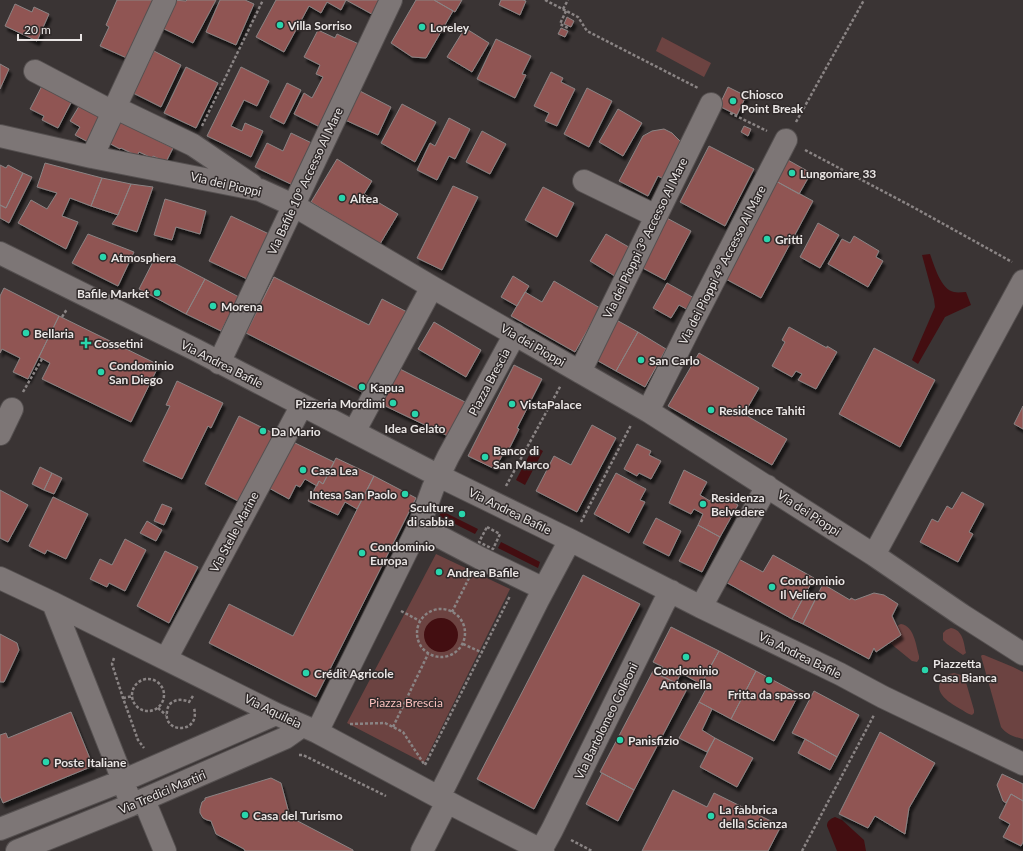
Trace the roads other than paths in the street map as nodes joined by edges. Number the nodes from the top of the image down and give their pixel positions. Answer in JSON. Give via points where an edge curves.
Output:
{"nodes":[{"id":1,"x":165,"y":0,"type":"edge"},
{"id":2,"x":391,"y":0,"type":"edge"},
{"id":3,"x":35,"y":70,"type":"dead end"},
{"id":4,"x":711,"y":104,"type":"dead end"},
{"id":5,"x":116,"y":111,"type":"junction"},
{"id":6,"x":0,"y":136,"type":"edge"},
{"id":7,"x":786,"y":140,"type":"road end"},
{"id":8,"x":92,"y":157,"type":"junction"},
{"id":9,"x":584,"y":180,"type":"dead end"},
{"id":10,"x":260,"y":190,"type":"junction"},
{"id":11,"x":293,"y":205,"type":"junction"},
{"id":12,"x":656,"y":216,"type":"junction"},
{"id":13,"x":0,"y":253,"type":"edge"},
{"id":14,"x":1020,"y":273,"type":"edge"},
{"id":15,"x":432,"y":287,"type":"junction"},
{"id":16,"x":514,"y":334,"type":"junction"},
{"id":17,"x":219,"y":363,"type":"junction"},
{"id":18,"x":575,"y":369,"type":"junction"},
{"id":19,"x":302,"y":405,"type":"junction"},
{"id":20,"x":12,"y":409,"type":"road end"},
{"id":21,"x":644,"y":409,"type":"junction"},
{"id":22,"x":354,"y":432,"type":"junction"},
{"id":23,"x":0,"y":434,"type":"edge"},
{"id":24,"x":439,"y":476,"type":"junction"},
{"id":25,"x":767,"y":486,"type":"junction"},
{"id":26,"x":419,"y":526,"type":"junction"},
{"id":27,"x":575,"y":533,"type":"junction"},
{"id":28,"x":874,"y":555,"type":"junction"},
{"id":29,"x":0,"y":578,"type":"edge"},
{"id":30,"x":544,"y":589,"type":"junction"},
{"id":31,"x":670,"y":591,"type":"junction"},
{"id":32,"x":53,"y":603,"type":"junction"},
{"id":33,"x":701,"y":607,"type":"junction"},
{"id":34,"x":1023,"y":654,"type":"edge"},
{"id":35,"x":166,"y":659,"type":"junction"},
{"id":36,"x":276,"y":714,"type":"junction"},
{"id":37,"x":310,"y":729,"type":"junction"},
{"id":38,"x":1023,"y":764,"type":"edge"},
{"id":39,"x":122,"y":781,"type":"junction"},
{"id":40,"x":443,"y":799,"type":"junction"},
{"id":41,"x":138,"y":803,"type":"junction"},
{"id":42,"x":0,"y":829,"type":"edge"},
{"id":43,"x":542,"y":850,"type":"edge"},
{"id":44,"x":17,"y":851,"type":"edge"},
{"id":45,"x":165,"y":851,"type":"edge"},
{"id":46,"x":422,"y":851,"type":"edge"}],
"edges":[{"from":1,"to":5,"type":"street"},
{"from":2,"to":11,"type":"street","name":"Via Bafile 10° Accesso Al Mare"},
{"from":3,"to":5,"type":"street"},
{"from":4,"to":12,"type":"street","name":"Via dei Pioppi 3° Accesso Al Mare"},
{"from":5,"to":8,"type":"street"},
{"from":5,"to":10,"type":"street","via":[[193,145]]},
{"from":6,"to":8,"type":"street","name":"Via dei Pioppi"},
{"from":7,"to":21,"type":"street","name":"Via dei Pioppi 4° Accesso Al Mare","via":[[692,323]]},
{"from":8,"to":10,"type":"street","name":"Via dei Pioppi"},
{"from":9,"to":12,"type":"street"},
{"from":10,"to":11,"type":"street","name":"Via dei Pioppi"},
{"from":11,"to":15,"type":"street","name":"Via dei Pioppi"},
{"from":11,"to":17,"type":"street","name":"Via Bafile 10° Accesso Al Mare"},
{"from":12,"to":18,"type":"street","name":"Via dei Pioppi 3° Accesso Al Mare"},
{"from":13,"to":17,"type":"street","name":"Via Andrea Bafile"},
{"from":14,"to":28,"type":"street"},
{"from":15,"to":16,"type":"street","name":"Via dei Pioppi"},
{"from":15,"to":22,"type":"street"},
{"from":16,"to":18,"type":"street","name":"Via dei Pioppi"},
{"from":16,"to":24,"type":"street","name":"Piazza Brescia"},
{"from":17,"to":19,"type":"street","name":"Via Andrea Bafile"},
{"from":18,"to":21,"type":"street","name":"Via dei Pioppi"},
{"from":19,"to":22,"type":"street","name":"Via Andrea Bafile"},
{"from":19,"to":35,"type":"street","name":"Via Stelle Marine"},
{"from":20,"to":23,"type":"street"},
{"from":21,"to":25,"type":"street","name":"Via dei Pioppi"},
{"from":22,"to":24,"type":"street","name":"Via Andrea Bafile"},
{"from":24,"to":26,"type":"street","name":"Piazza Brescia"},
{"from":24,"to":27,"type":"street","name":"Via Andrea Bafile"},
{"from":25,"to":28,"type":"street","name":"Via dei Pioppi"},
{"from":25,"to":33,"type":"street"},
{"from":26,"to":30,"type":"street"},
{"from":26,"to":37,"type":"street","name":"Piazza Brescia"},
{"from":27,"to":30,"type":"street"},
{"from":27,"to":31,"type":"street","name":"Via Andrea Bafile"},
{"from":28,"to":34,"type":"street","name":"Via dei Pioppi"},
{"from":29,"to":32,"type":"street","name":"Via Aquileia"},
{"from":30,"to":40,"type":"street"},
{"from":31,"to":33,"type":"street","name":"Via Andrea Bafile"},
{"from":31,"to":43,"type":"street","name":"Via Bartolomeo Colleoni"},
{"from":32,"to":35,"type":"street","name":"Via Aquileia"},
{"from":32,"to":39,"type":"street"},
{"from":33,"to":38,"type":"street","name":"Via Andrea Bafile"},
{"from":35,"to":36,"type":"street","name":"Via Aquileia"},
{"from":36,"to":37,"type":"street","name":"Via Aquileia"},
{"from":36,"to":39,"type":"street"},
{"from":37,"to":40,"type":"street","name":"Via Aquileia"},
{"from":37,"to":41,"type":"street","name":"Via Tredici Martiri"},
{"from":39,"to":41,"type":"street"},
{"from":39,"to":42,"type":"street"},
{"from":40,"to":43,"type":"street","name":"Via Aquileia"},
{"from":40,"to":46,"type":"street"},
{"from":41,"to":44,"type":"street","name":"Via Tredici Martiri"},
{"from":41,"to":45,"type":"street"}]}
